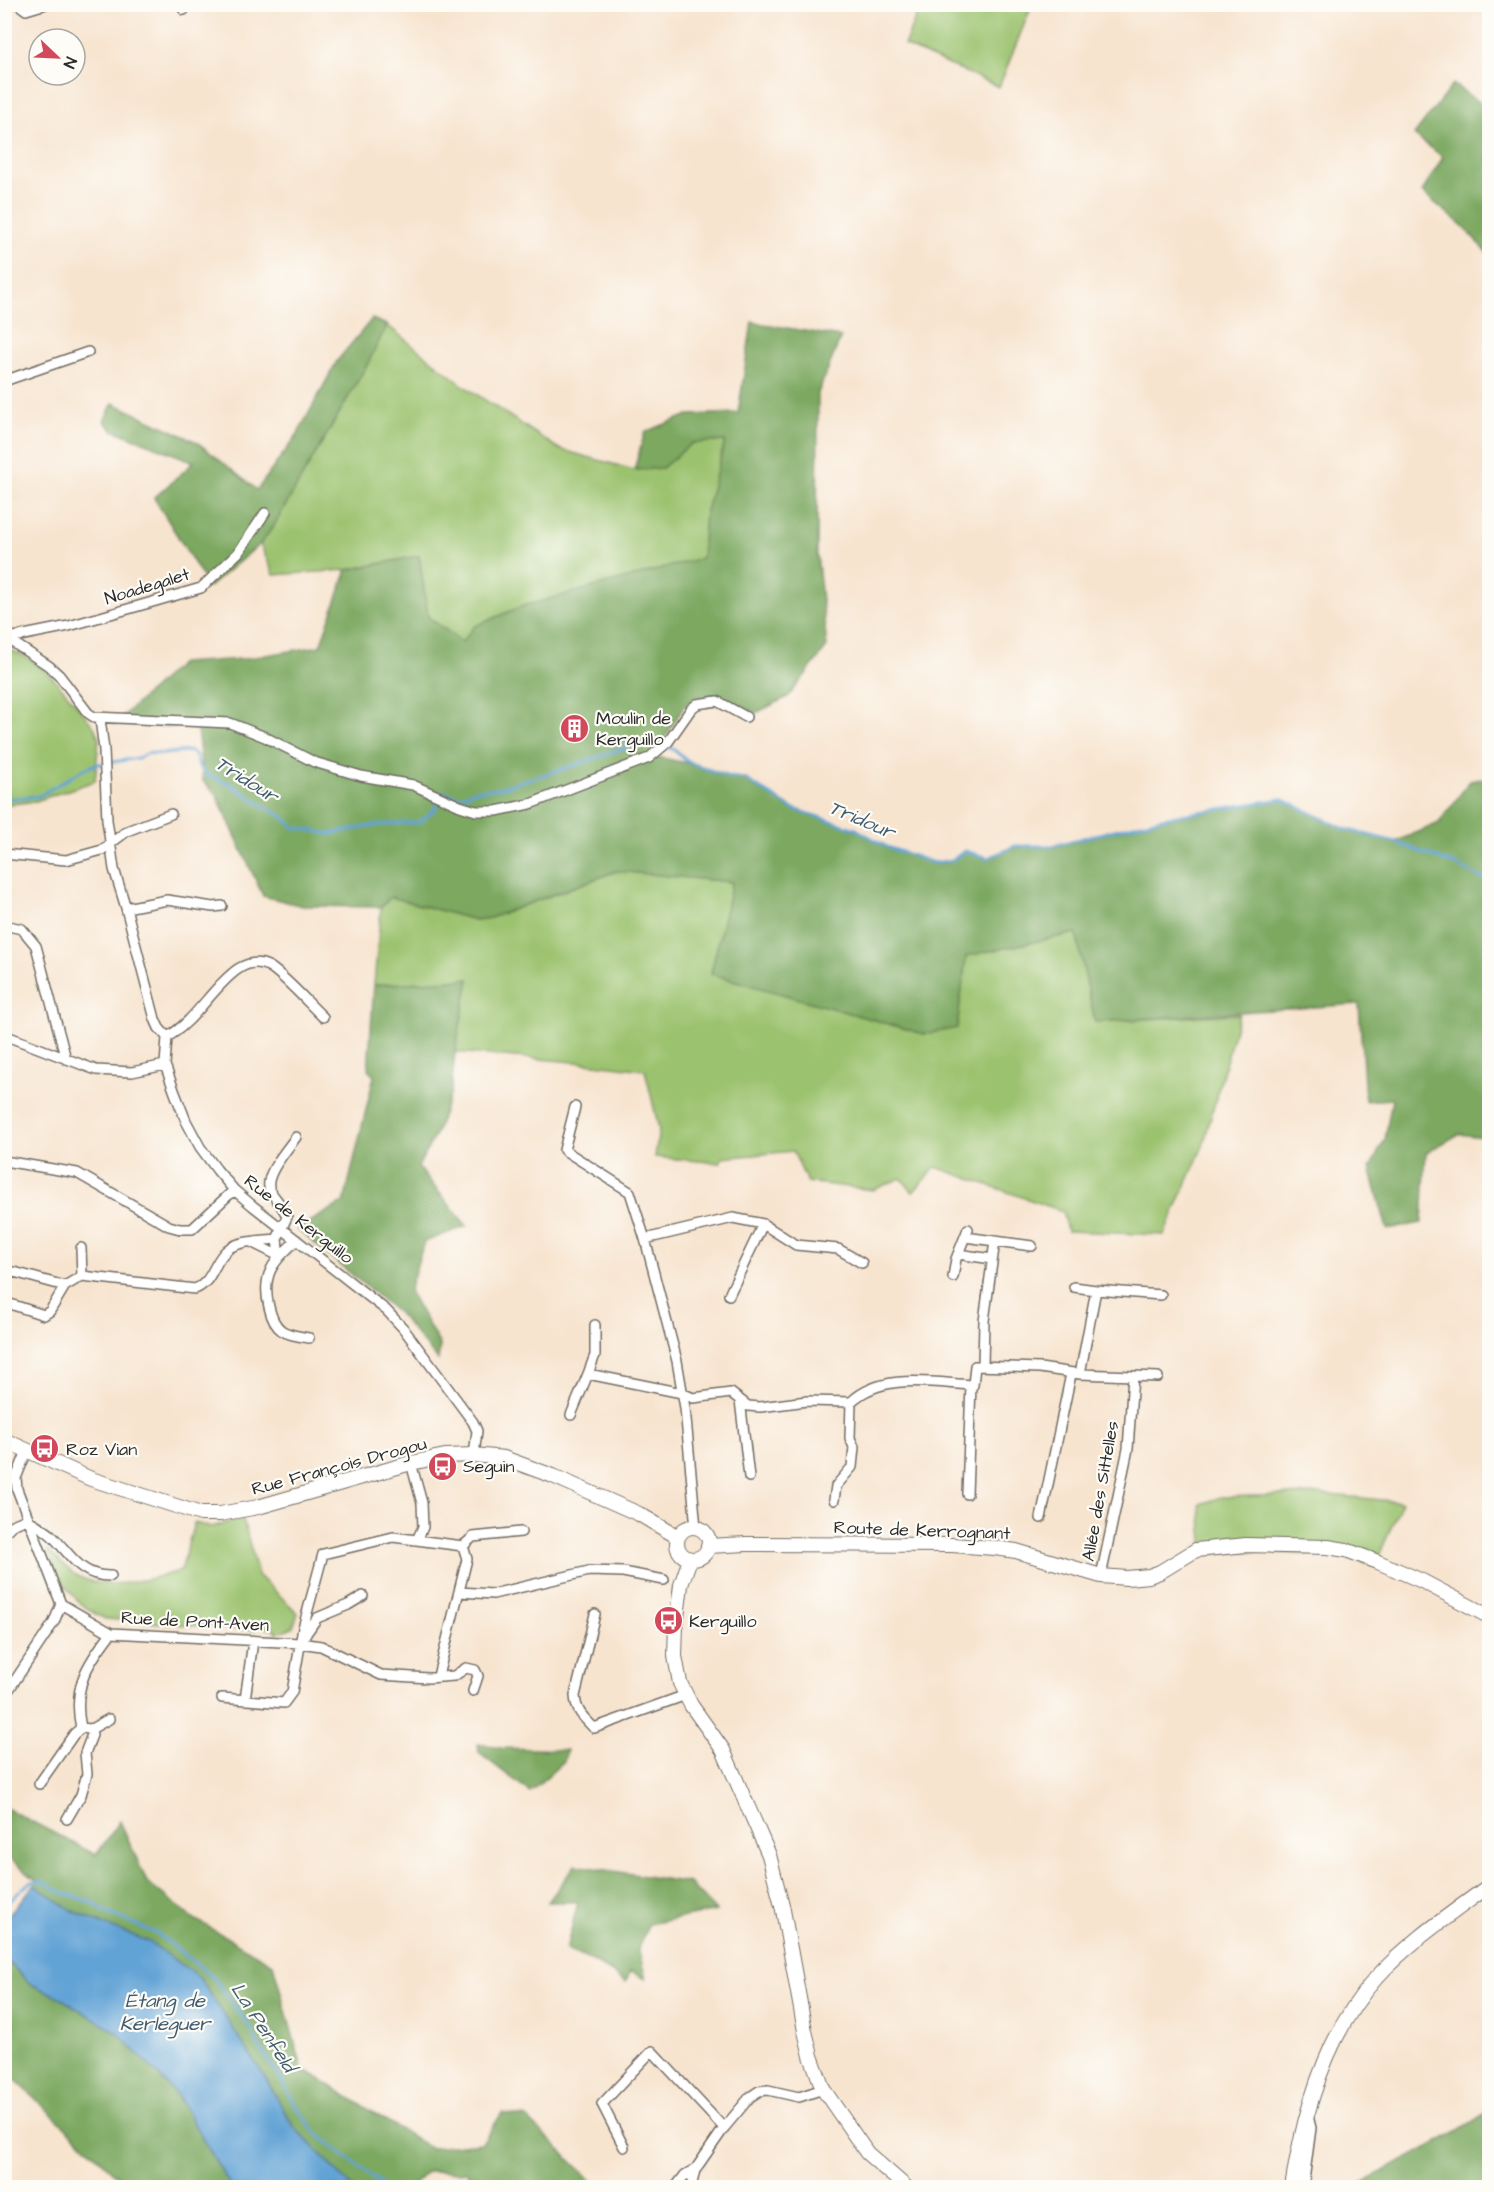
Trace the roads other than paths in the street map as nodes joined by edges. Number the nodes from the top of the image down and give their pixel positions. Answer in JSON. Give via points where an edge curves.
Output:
{"nodes":[{"id":1,"x":18,"y":4,"type":"edge"},
{"id":2,"x":46,"y":4,"type":"edge"},
{"id":3,"x":88,"y":352,"type":"dead end"},
{"id":4,"x":4,"y":381,"type":"edge"},
{"id":5,"x":265,"y":513,"type":"dead end"},
{"id":6,"x":4,"y":598,"type":"edge"},
{"id":7,"x":5,"y":638,"type":"edge"},
{"id":8,"x":746,"y":717,"type":"dead end"},
{"id":9,"x":100,"y":719,"type":"junction"},
{"id":10,"x":171,"y":814,"type":"dead end"},
{"id":11,"x":111,"y":844,"type":"junction"},
{"id":12,"x":4,"y":854,"type":"edge"},
{"id":13,"x":222,"y":906,"type":"dead end"},
{"id":14,"x":126,"y":908,"type":"junction"},
{"id":15,"x":4,"y":925,"type":"edge"},
{"id":16,"x":323,"y":1017,"type":"dead end"},
{"id":17,"x":4,"y":1035,"type":"edge"},
{"id":18,"x":167,"y":1037,"type":"junction"},
{"id":19,"x":66,"y":1059,"type":"junction"},
{"id":20,"x":165,"y":1065,"type":"junction"},
{"id":21,"x":575,"y":1107,"type":"dead end"},
{"id":22,"x":296,"y":1137,"type":"dead end"},
{"id":23,"x":4,"y":1161,"type":"edge"},
{"id":24,"x":234,"y":1190,"type":"junction"},
{"id":25,"x":763,"y":1224,"type":"junction"},
{"id":26,"x":283,"y":1229,"type":"junction"},
{"id":27,"x":277,"y":1239,"type":"junction"},
{"id":28,"x":645,"y":1239,"type":"junction"},
{"id":29,"x":297,"y":1240,"type":"junction"},
{"id":30,"x":995,"y":1241,"type":"junction"},
{"id":31,"x":251,"y":1242,"type":"junction"},
{"id":32,"x":1032,"y":1246,"type":"dead end"},
{"id":33,"x":81,"y":1248,"type":"dead end"},
{"id":34,"x":958,"y":1254,"type":"junction"},
{"id":35,"x":279,"y":1256,"type":"junction"},
{"id":36,"x":992,"y":1259,"type":"junction"},
{"id":37,"x":862,"y":1263,"type":"dead end"},
{"id":38,"x":82,"y":1276,"type":"junction"},
{"id":39,"x":953,"y":1277,"type":"dead end"},
{"id":40,"x":4,"y":1281,"type":"edge"},
{"id":41,"x":65,"y":1286,"type":"junction"},
{"id":42,"x":1074,"y":1287,"type":"dead end"},
{"id":43,"x":1096,"y":1290,"type":"junction"},
{"id":44,"x":729,"y":1295,"type":"dead end"},
{"id":45,"x":1161,"y":1295,"type":"dead end"},
{"id":46,"x":4,"y":1302,"type":"edge"},
{"id":47,"x":595,"y":1325,"type":"dead end"},
{"id":48,"x":309,"y":1338,"type":"dead end"},
{"id":49,"x":983,"y":1366,"type":"junction"},
{"id":50,"x":588,"y":1374,"type":"junction"},
{"id":51,"x":1075,"y":1374,"type":"junction"},
{"id":52,"x":1133,"y":1376,"type":"junction"},
{"id":53,"x":1158,"y":1377,"type":"dead end"},
{"id":54,"x":971,"y":1385,"type":"junction"},
{"id":55,"x":682,"y":1393,"type":"junction"},
{"id":56,"x":740,"y":1400,"type":"junction"},
{"id":57,"x":851,"y":1402,"type":"junction"},
{"id":58,"x":571,"y":1415,"type":"dead end"},
{"id":59,"x":4,"y":1440,"type":"edge"},
{"id":60,"x":27,"y":1451,"type":"junction"},
{"id":61,"x":474,"y":1455,"type":"junction"},
{"id":62,"x":411,"y":1463,"type":"junction"},
{"id":63,"x":749,"y":1477,"type":"dead end"},
{"id":64,"x":967,"y":1494,"type":"dead end"},
{"id":65,"x":834,"y":1500,"type":"dead end"},
{"id":66,"x":1041,"y":1518,"type":"dead end"},
{"id":67,"x":27,"y":1519,"type":"junction"},
{"id":68,"x":696,"y":1528,"type":"junction"},
{"id":69,"x":521,"y":1532,"type":"dead end"},
{"id":70,"x":4,"y":1533,"type":"edge"},
{"id":71,"x":678,"y":1537,"type":"junction"},
{"id":72,"x":417,"y":1540,"type":"junction"},
{"id":73,"x":464,"y":1546,"type":"junction"},
{"id":74,"x":708,"y":1546,"type":"junction"},
{"id":75,"x":690,"y":1559,"type":"junction"},
{"id":76,"x":111,"y":1576,"type":"dead end"},
{"id":77,"x":1101,"y":1576,"type":"junction"},
{"id":78,"x":664,"y":1580,"type":"dead end"},
{"id":79,"x":459,"y":1592,"type":"junction"},
{"id":80,"x":363,"y":1596,"type":"dead end"},
{"id":81,"x":60,"y":1604,"type":"junction"},
{"id":82,"x":595,"y":1614,"type":"dead end"},
{"id":83,"x":1490,"y":1617,"type":"edge"},
{"id":84,"x":111,"y":1633,"type":"junction"},
{"id":85,"x":253,"y":1641,"type":"junction"},
{"id":86,"x":300,"y":1643,"type":"junction"},
{"id":87,"x":438,"y":1676,"type":"junction"},
{"id":88,"x":473,"y":1691,"type":"dead end"},
{"id":89,"x":686,"y":1695,"type":"junction"},
{"id":90,"x":4,"y":1697,"type":"edge"},
{"id":91,"x":222,"y":1698,"type":"dead end"},
{"id":92,"x":245,"y":1700,"type":"junction"},
{"id":93,"x":109,"y":1719,"type":"dead end"},
{"id":94,"x":86,"y":1729,"type":"junction"},
{"id":95,"x":39,"y":1784,"type":"dead end"},
{"id":96,"x":67,"y":1820,"type":"dead end"},
{"id":97,"x":1490,"y":1885,"type":"edge"},
{"id":98,"x":823,"y":2089,"type":"junction"},
{"id":99,"x":1308,"y":2112,"type":"junction"},
{"id":100,"x":724,"y":2128,"type":"junction"},
{"id":101,"x":624,"y":2147,"type":"dead end"},
{"id":102,"x":697,"y":2168,"type":"junction"},
{"id":103,"x":675,"y":2187,"type":"edge"},
{"id":104,"x":690,"y":2187,"type":"edge"},
{"id":105,"x":907,"y":2187,"type":"edge"},
{"id":106,"x":1292,"y":2187,"type":"edge"},
{"id":107,"x":1303,"y":2187,"type":"edge"}],
"edges":[{"from":1,"to":2,"type":"street","via":[[26,10]]},
{"from":3,"to":4,"type":"street"},
{"from":5,"to":7,"type":"street","name":"Noadegalet","via":[[238,553],[201,588],[69,626]]},
{"from":6,"to":7,"type":"street"},
{"from":7,"to":9,"type":"street","via":[[49,666],[88,713]]},
{"from":8,"to":9,"type":"street","via":[[717,701],[697,704],[649,758],[530,804],[496,811],[476,811],[413,785],[361,776],[314,762],[230,723]]},
{"from":9,"to":11,"type":"street"},
{"from":10,"to":11,"type":"street","via":[[127,831]]},
{"from":11,"to":12,"type":"street","via":[[66,860]]},
{"from":11,"to":14,"type":"street"},
{"from":13,"to":14,"type":"street","via":[[167,900]]},
{"from":14,"to":18,"type":"street","via":[[155,1020]]},
{"from":15,"to":19,"type":"street","via":[[22,929],[36,946]]},
{"from":16,"to":18,"type":"street","via":[[271,967],[249,964],[237,969],[183,1026]]},
{"from":17,"to":19,"type":"street"},
{"from":18,"to":20,"type":"street","name":"Rue de Kerguillo"},
{"from":19,"to":20,"type":"street","via":[[113,1073]]},
{"from":20,"to":24,"type":"street","name":"Rue de Kerguillo","via":[[186,1122]]},
{"from":21,"to":28,"type":"street","via":[[564,1150],[630,1192]]},
{"from":22,"to":26,"type":"street","via":[[268,1182],[287,1217]]},
{"from":23,"to":24,"type":"street","via":[[77,1173],[180,1229],[192,1229]]},
{"from":24,"to":26,"type":"street","name":"Rue de Kerguillo"},
{"from":25,"to":28,"type":"street","via":[[733,1218]]},
{"from":25,"to":37,"type":"street","via":[[796,1245],[838,1249]]},
{"from":25,"to":44,"type":"street"},
{"from":26,"to":27,"type":"street"},
{"from":26,"to":29,"type":"street","name":"Rue de Kerguillo"},
{"from":27,"to":31,"type":"street"},
{"from":27,"to":35,"type":"street"},
{"from":28,"to":55,"type":"street"},
{"from":29,"to":35,"type":"street"},
{"from":29,"to":61,"type":"street","name":"Rue de Kerguillo","via":[[368,1294],[404,1328],[473,1422],[477,1431]]},
{"from":30,"to":32,"type":"street"},
{"from":30,"to":34,"type":"street","via":[[966,1233]]},
{"from":30,"to":36,"type":"street"},
{"from":31,"to":35,"type":"street"},
{"from":31,"to":38,"type":"street","via":[[228,1249],[204,1286],[195,1289]]},
{"from":33,"to":38,"type":"street"},
{"from":34,"to":36,"type":"street"},
{"from":34,"to":39,"type":"street"},
{"from":35,"to":48,"type":"street","via":[[266,1280],[272,1320],[289,1335]]},
{"from":36,"to":49,"type":"street"},
{"from":38,"to":41,"type":"street"},
{"from":40,"to":41,"type":"street","via":[[6,1275],[14,1272]]},
{"from":41,"to":46,"type":"street","via":[[44,1315]]},
{"from":42,"to":43,"type":"street"},
{"from":43,"to":45,"type":"street"},
{"from":43,"to":51,"type":"street"},
{"from":47,"to":50,"type":"street","via":[[595,1355]]},
{"from":49,"to":51,"type":"street"},
{"from":49,"to":54,"type":"street","via":[[975,1366]]},
{"from":50,"to":55,"type":"street"},
{"from":50,"to":58,"type":"street"},
{"from":51,"to":52,"type":"street"},
{"from":51,"to":66,"type":"street"},
{"from":52,"to":53,"type":"street"},
{"from":52,"to":77,"type":"street","name":"Allée des Sittelles","via":[[1128,1449]]},
{"from":54,"to":57,"type":"street","via":[[885,1383],[860,1393]]},
{"from":54,"to":64,"type":"street"},
{"from":55,"to":56,"type":"street","via":[[693,1398],[731,1393]]},
{"from":55,"to":68,"type":"street"},
{"from":56,"to":57,"type":"street","via":[[748,1406],[760,1407],[807,1401]]},
{"from":56,"to":63,"type":"street"},
{"from":57,"to":65,"type":"street","via":[[852,1467],[836,1486]]},
{"from":59,"to":60,"type":"street","name":"Rue François Drogou"},
{"from":60,"to":62,"type":"street","name":"Rue François Drogou","via":[[91,1479],[201,1514],[258,1507]]},
{"from":60,"to":67,"type":"street","via":[[16,1478]]},
{"from":61,"to":62,"type":"street","name":"Rue François Drogou"},
{"from":61,"to":71,"type":"street","name":"Rue François Drogou","via":[[504,1458],[545,1473],[639,1514]]},
{"from":62,"to":72,"type":"street","via":[[422,1503],[423,1527]]},
{"from":67,"to":70,"type":"street"},
{"from":67,"to":76,"type":"street","via":[[49,1533],[82,1568],[99,1576]]},
{"from":67,"to":81,"type":"street"},
{"from":68,"to":71,"type":"street","via":[[682,1531]]},
{"from":68,"to":74,"type":"street","via":[[708,1538]]},
{"from":69,"to":73,"type":"street","via":[[473,1537]]},
{"from":71,"to":75,"type":"street","via":[[681,1553]]},
{"from":72,"to":73,"type":"street"},
{"from":72,"to":86,"type":"street","via":[[393,1537],[322,1554]]},
{"from":73,"to":79,"type":"street","via":[[467,1559]]},
{"from":74,"to":75,"type":"street","via":[[702,1556]]},
{"from":74,"to":77,"type":"street","name":"Route de Kerrognant","via":[[974,1546],[1016,1551]]},
{"from":75,"to":89,"type":"street","via":[[681,1586],[675,1656]]},
{"from":77,"to":83,"type":"street","name":"Route de Kerrognant","via":[[1149,1576],[1196,1550],[1246,1545],[1328,1547],[1346,1550],[1422,1581]]},
{"from":78,"to":79,"type":"street","via":[[589,1571],[493,1594]]},
{"from":79,"to":87,"type":"street"},
{"from":80,"to":86,"type":"street","via":[[317,1618]]},
{"from":81,"to":84,"type":"street","name":"Rue de Pont-Aven"},
{"from":81,"to":90,"type":"street","via":[[54,1622]]},
{"from":82,"to":89,"type":"street","via":[[575,1696],[580,1714],[594,1728]]},
{"from":84,"to":85,"type":"street","name":"Rue de Pont-Aven"},
{"from":84,"to":94,"type":"street","via":[[85,1671],[80,1689],[79,1715]]},
{"from":85,"to":86,"type":"street","name":"Rue de Pont-Aven"},
{"from":85,"to":92,"type":"street"},
{"from":86,"to":87,"type":"street","name":"Rue de Pont-Aven","via":[[321,1646],[381,1675]]},
{"from":86,"to":92,"type":"street","via":[[292,1692],[284,1703]]},
{"from":87,"to":88,"type":"street","name":"Rue de Pont-Aven","via":[[454,1676],[466,1668],[475,1670],[478,1676]]},
{"from":89,"to":98,"type":"street","via":[[723,1750],[768,1855],[783,1910],[805,2031]]},
{"from":91,"to":92,"type":"street"},
{"from":93,"to":94,"type":"street"},
{"from":94,"to":95,"type":"street","via":[[59,1754]]},
{"from":94,"to":96,"type":"street","via":[[92,1735],[85,1753],[87,1774]]},
{"from":97,"to":99,"type":"street","via":[[1421,1937],[1376,1978],[1339,2030],[1319,2074]]},
{"from":98,"to":100,"type":"street","via":[[799,2097],[759,2091]]},
{"from":98,"to":105,"type":"street","via":[[867,2154]]},
{"from":99,"to":106,"type":"street"},
{"from":99,"to":107,"type":"street","via":[[1311,2128]]},
{"from":100,"to":101,"type":"street","via":[[652,2051],[602,2104]]},
{"from":100,"to":102,"type":"street"},
{"from":102,"to":103,"type":"street"},
{"from":102,"to":104,"type":"street"}]}
